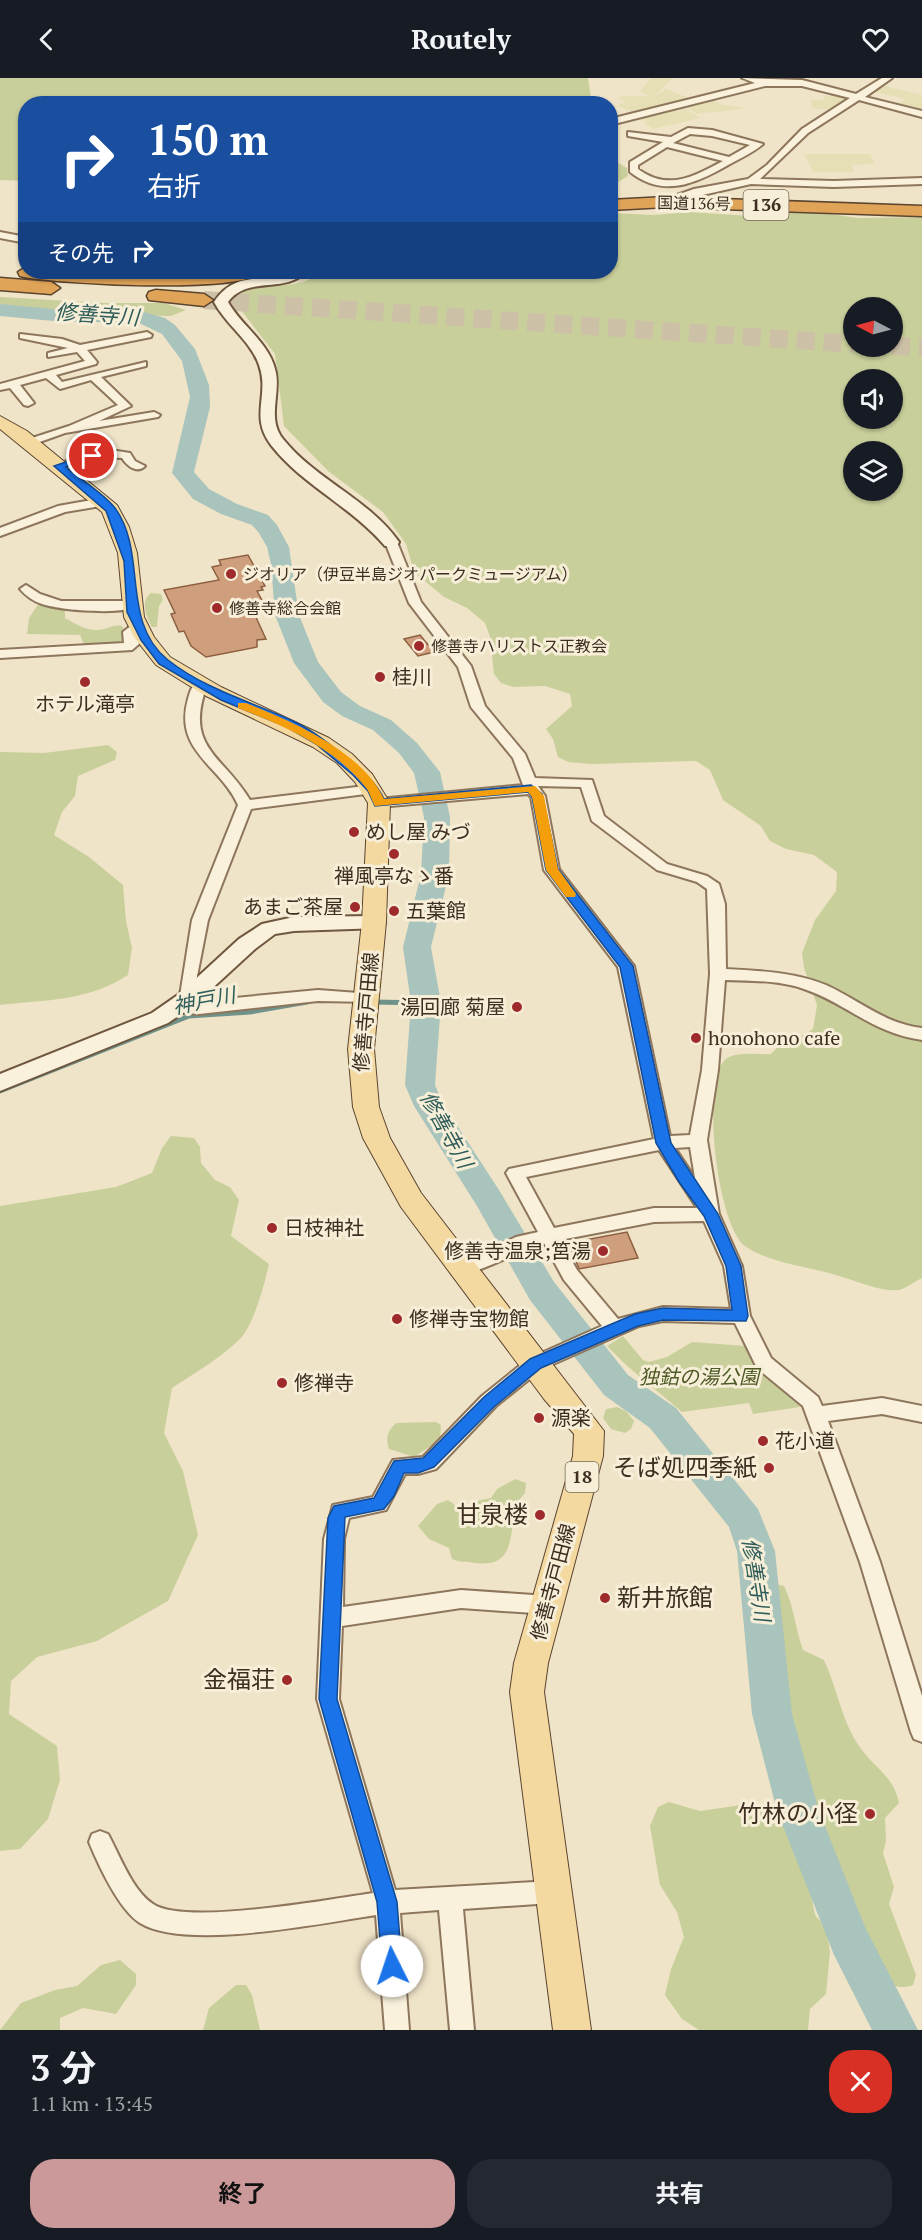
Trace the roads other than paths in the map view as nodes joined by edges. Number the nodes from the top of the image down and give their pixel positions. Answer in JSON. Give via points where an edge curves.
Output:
{"nodes":[{"id":1,"x":746,"y":78,"type":"edge"},
{"id":2,"x":888,"y":78,"type":"edge"},
{"id":3,"x":765,"y":83,"type":"junction"},
{"id":4,"x":854,"y":98,"type":"junction"},
{"id":5,"x":922,"y":114,"type":"edge"},
{"id":6,"x":618,"y":120,"type":"edge"},
{"id":7,"x":631,"y":134,"type":"dead end"},
{"id":8,"x":668,"y":142,"type":"junction"},
{"id":9,"x":771,"y":147,"type":"junction"},
{"id":10,"x":730,"y":160,"type":"junction"},
{"id":11,"x":751,"y":181,"type":"junction"},
{"id":12,"x":922,"y":181,"type":"edge"},
{"id":13,"x":666,"y":202,"type":"junction"},
{"id":14,"x":618,"y":205,"type":"edge"},
{"id":15,"x":922,"y":211,"type":"edge"},
{"id":16,"x":0,"y":235,"type":"edge"},
{"id":17,"x":18,"y":238,"type":"edge"},
{"id":18,"x":0,"y":267,"type":"edge"},
{"id":19,"x":18,"y":270,"type":"edge"},
{"id":20,"x":59,"y":279,"type":"edge"},
{"id":21,"x":178,"y":279,"type":"tunnel mouth"},
{"id":22,"x":260,"y":279,"type":"edge"},
{"id":23,"x":0,"y":285,"type":"edge"},
{"id":24,"x":90,"y":291,"type":"junction"},
{"id":25,"x":204,"y":300,"type":"tunnel mouth"},
{"id":26,"x":147,"y":335,"type":"dead end"},
{"id":27,"x":24,"y":336,"type":"dead end"},
{"id":28,"x":79,"y":348,"type":"junction"},
{"id":29,"x":52,"y":355,"type":"dead end"},
{"id":30,"x":142,"y":364,"type":"dead end"},
{"id":31,"x":49,"y":374,"type":"junction"},
{"id":32,"x":93,"y":376,"type":"junction"},
{"id":33,"x":13,"y":384,"type":"junction"},
{"id":34,"x":0,"y":387,"type":"edge"},
{"id":35,"x":28,"y":403,"type":"dead end"},
{"id":36,"x":154,"y":415,"type":"dead end"},
{"id":37,"x":0,"y":421,"type":"edge"},
{"id":38,"x":74,"y":427,"type":"junction"},
{"id":39,"x":40,"y":455,"type":"junction"},
{"id":40,"x":139,"y":466,"type":"dead end"},
{"id":41,"x":104,"y":502,"type":"junction"},
{"id":42,"x":0,"y":532,"type":"edge"},
{"id":43,"x":391,"y":543,"type":"joint"},
{"id":44,"x":26,"y":589,"type":"dead end"},
{"id":45,"x":135,"y":614,"type":"junction"},
{"id":46,"x":0,"y":654,"type":"edge"},
{"id":47,"x":200,"y":685,"type":"junction"},
{"id":48,"x":530,"y":785,"type":"junction"},
{"id":49,"x":376,"y":796,"type":"junction"},
{"id":50,"x":245,"y":805,"type":"junction"},
{"id":51,"x":374,"y":923,"type":"junction"},
{"id":52,"x":718,"y":974,"type":"junction"},
{"id":53,"x":366,"y":998,"type":"junction"},
{"id":54,"x":180,"y":1003,"type":"junction"},
{"id":55,"x":922,"y":1034,"type":"edge"},
{"id":56,"x":0,"y":1083,"type":"edge"},
{"id":57,"x":698,"y":1140,"type":"junction"},
{"id":58,"x":663,"y":1143,"type":"junction"},
{"id":59,"x":710,"y":1214,"type":"junction"},
{"id":60,"x":547,"y":1236,"type":"junction"},
{"id":61,"x":477,"y":1263,"type":"junction"},
{"id":62,"x":741,"y":1316,"type":"junction"},
{"id":63,"x":616,"y":1330,"type":"junction"},
{"id":64,"x":545,"y":1360,"type":"junction"},
{"id":65,"x":922,"y":1414,"type":"edge"},
{"id":66,"x":816,"y":1415,"type":"junction"},
{"id":67,"x":548,"y":1605,"type":"junction"},
{"id":68,"x":332,"y":1618,"type":"junction"},
{"id":69,"x":922,"y":1732,"type":"edge"},
{"id":70,"x":100,"y":1842,"type":"dead end"},
{"id":71,"x":552,"y":1892,"type":"junction"},
{"id":72,"x":450,"y":1899,"type":"junction"},
{"id":73,"x":387,"y":1902,"type":"junction"},
{"id":74,"x":397,"y":2030,"type":"edge"},
{"id":75,"x":462,"y":2030,"type":"edge"},
{"id":76,"x":572,"y":2030,"type":"edge"}],
"edges":[{"from":1,"to":3,"type":"street"},
{"from":2,"to":4,"type":"street"},
{"from":3,"to":4,"type":"street","via":[[802,83]]},
{"from":3,"to":6,"type":"street"},
{"from":4,"to":5,"type":"street"},
{"from":4,"to":9,"type":"street","via":[[805,131]]},
{"from":7,"to":8,"type":"street"},
{"from":8,"to":9,"type":"street","via":[[688,131]]},
{"from":8,"to":10,"type":"street"},
{"from":8,"to":10,"type":"street","via":[[633,164],[633,170],[643,177],[674,185]]},
{"from":9,"to":10,"type":"street"},
{"from":9,"to":11,"type":"street","via":[[770,167]]},
{"from":11,"to":12,"type":"street"},
{"from":11,"to":13,"type":"street"},
{"from":13,"to":14,"type":"highway","name":"国道136号","number":"136"},
{"from":13,"to":15,"type":"highway","name":"国道136号","number":"136"},
{"from":16,"to":17,"type":"street"},
{"from":18,"to":19,"type":"highway"},
{"from":20,"to":21,"type":"highway","via":[[146,282]]},
{"from":20,"to":23,"type":"highway"},
{"from":20,"to":24,"type":"highway"},
{"from":22,"to":43,"type":"street","via":[[228,293],[221,302],[265,361],[269,385],[265,412],[277,441],[370,518]]},
{"from":23,"to":24,"type":"highway"},
{"from":24,"to":25,"type":"highway"},
{"from":26,"to":28,"type":"street"},
{"from":27,"to":28,"type":"street"},
{"from":28,"to":29,"type":"street"},
{"from":28,"to":31,"type":"street","via":[[92,362]]},
{"from":30,"to":32,"type":"street"},
{"from":31,"to":32,"type":"street","via":[[60,386]]},
{"from":31,"to":33,"type":"street"},
{"from":32,"to":38,"type":"street","via":[[125,406]]},
{"from":33,"to":34,"type":"street"},
{"from":33,"to":35,"type":"street"},
{"from":36,"to":38,"type":"street"},
{"from":37,"to":39,"type":"main road"},
{"from":38,"to":39,"type":"street"},
{"from":39,"to":40,"type":"street","via":[[119,454]]},
{"from":39,"to":41,"type":"main road"},
{"from":41,"to":42,"type":"street","via":[[62,509]]},
{"from":41,"to":45,"type":"main road","via":[[125,543]]},
{"from":43,"to":48,"type":"street","via":[[416,603],[464,666],[478,707],[520,757]]},
{"from":44,"to":45,"type":"street","via":[[32,596],[67,605]]},
{"from":45,"to":46,"type":"street","via":[[130,632],[132,644],[127,647]]},
{"from":45,"to":47,"type":"main road","via":[[163,662]]},
{"from":47,"to":49,"type":"main road","via":[[308,734],[339,757]]},
{"from":47,"to":50,"type":"street","via":[[192,704],[191,728]]},
{"from":48,"to":49,"type":"street","via":[[403,801]]},
{"from":48,"to":52,"type":"street","via":[[587,783],[597,818],[662,867],[710,883],[717,904]]},
{"from":48,"to":58,"type":"street","via":[[538,796],[552,870],[626,966]]},
{"from":49,"to":50,"type":"street"},
{"from":49,"to":51,"type":"main road","name":"修善寺戸田線","number":"18"},
{"from":50,"to":54,"type":"street","via":[[200,920]]},
{"from":51,"to":53,"type":"main road","name":"修善寺戸田線","number":"18"},
{"from":51,"to":54,"type":"street","via":[[294,924],[269,929]]},
{"from":52,"to":55,"type":"street","via":[[808,984],[882,1026]]},
{"from":52,"to":57,"type":"street","via":[[710,1070]]},
{"from":53,"to":54,"type":"street","via":[[320,994],[224,1008]]},
{"from":53,"to":61,"type":"main road","name":"修善寺戸田線","number":"18","via":[[359,1058],[369,1121],[418,1212]]},
{"from":54,"to":56,"type":"street","via":[[133,1030]]},
{"from":57,"to":58,"type":"street"},
{"from":57,"to":59,"type":"street"},
{"from":58,"to":59,"type":"street"},
{"from":58,"to":60,"type":"street","via":[[515,1173]]},
{"from":59,"to":60,"type":"street","via":[[654,1215]]},
{"from":59,"to":62,"type":"street","via":[[733,1266]]},
{"from":60,"to":61,"type":"street","via":[[522,1242]]},
{"from":60,"to":63,"type":"street","via":[[570,1275]]},
{"from":61,"to":64,"type":"main road","name":"修善寺戸田線","number":"18"},
{"from":62,"to":63,"type":"street","via":[[663,1314],[635,1320]]},
{"from":62,"to":66,"type":"street","via":[[764,1363],[811,1402]]},
{"from":63,"to":64,"type":"street"},
{"from":64,"to":67,"type":"main road","name":"修善寺戸田線","number":"18","via":[[590,1437]]},
{"from":64,"to":68,"type":"street","via":[[489,1401],[429,1463],[400,1466],[379,1504],[340,1510],[334,1539]]},
{"from":65,"to":66,"type":"street","via":[[885,1404]]},
{"from":66,"to":69,"type":"street","via":[[870,1562]]},
{"from":67,"to":68,"type":"street","via":[[461,1599]]},
{"from":67,"to":71,"type":"main road","name":"修善寺戸田線","number":"18","via":[[527,1692]]},
{"from":68,"to":73,"type":"street","via":[[328,1699]]},
{"from":70,"to":73,"type":"street","via":[[134,1903],[148,1916],[170,1921],[243,1923]]},
{"from":71,"to":72,"type":"street"},
{"from":71,"to":76,"type":"main road","name":"修善寺戸田線","number":"18"},
{"from":72,"to":73,"type":"street"},
{"from":72,"to":75,"type":"street"},
{"from":73,"to":74,"type":"street"}]}
